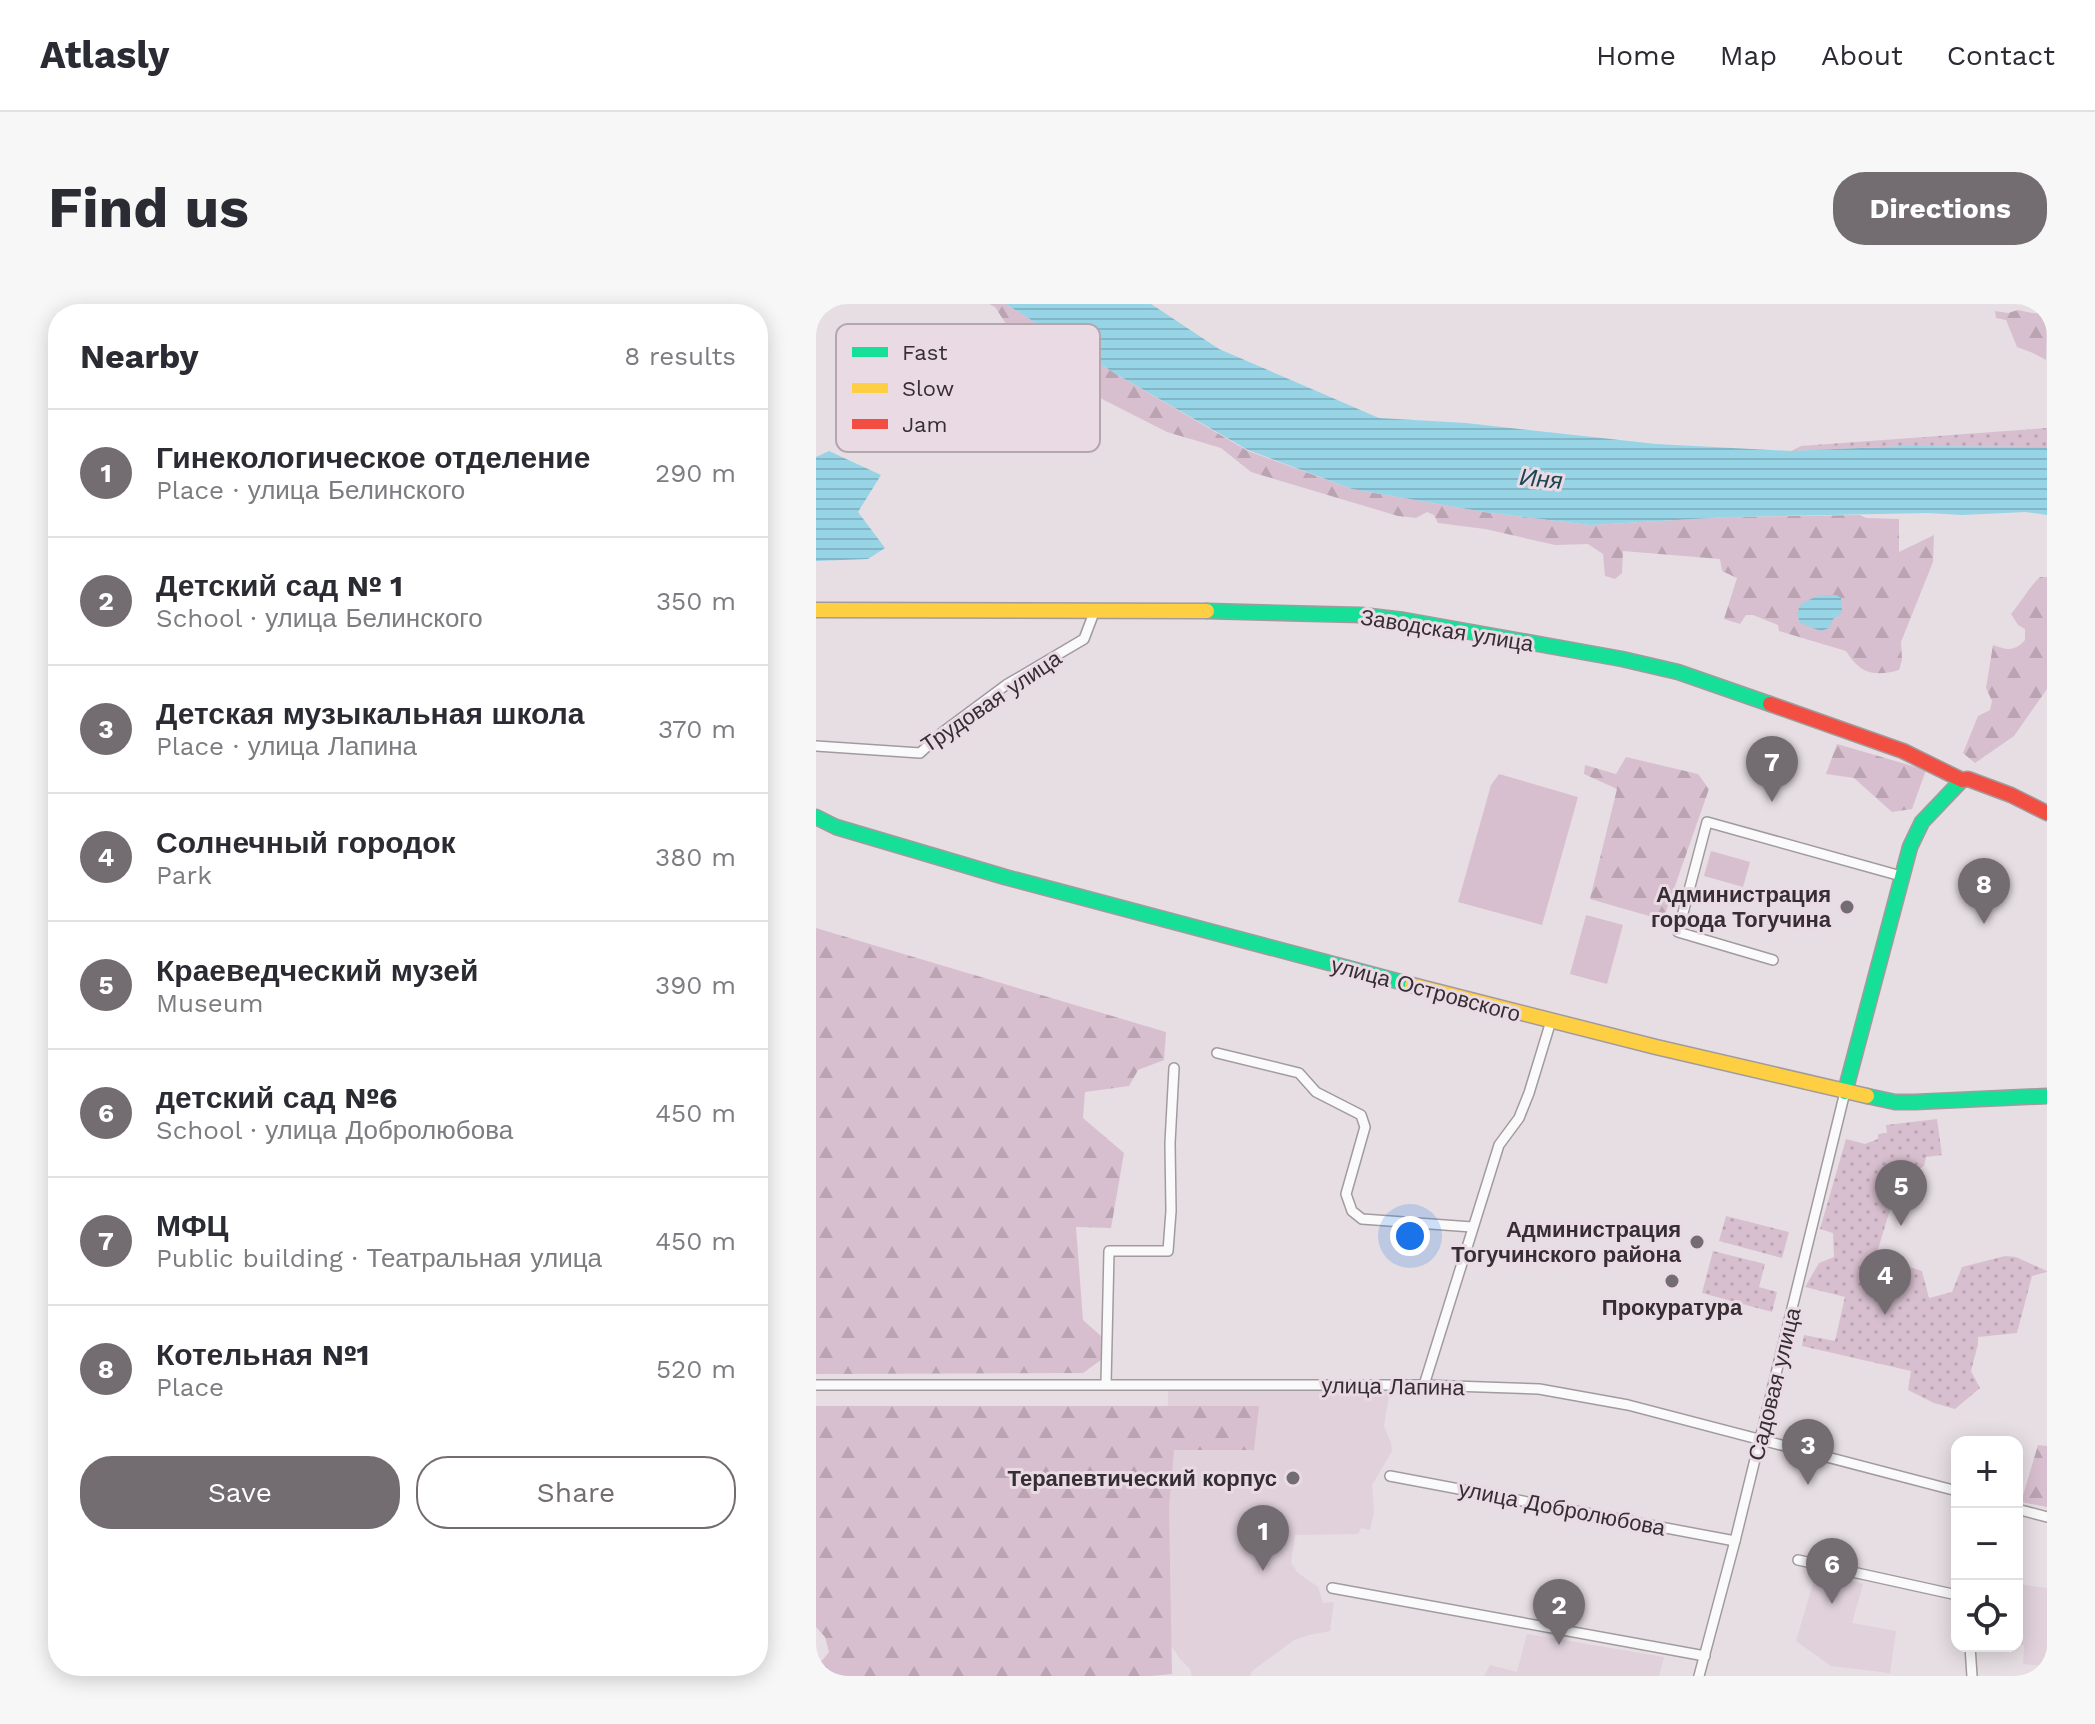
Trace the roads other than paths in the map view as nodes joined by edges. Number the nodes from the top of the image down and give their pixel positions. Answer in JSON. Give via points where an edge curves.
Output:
{"nodes":[{"id":1,"x":816,"y":610,"type":"edge"},
{"id":2,"x":1095,"y":610,"type":"junction"},
{"id":3,"x":816,"y":746,"type":"edge"},
{"id":4,"x":1962,"y":780,"type":"junction"},
{"id":5,"x":2047,"y":813,"type":"edge"},
{"id":6,"x":816,"y":817,"type":"edge"},
{"id":7,"x":1901,"y":876,"type":"junction"},
{"id":8,"x":1773,"y":960,"type":"dead end"},
{"id":9,"x":1551,"y":1021,"type":"junction"},
{"id":10,"x":1217,"y":1053,"type":"dead end"},
{"id":11,"x":1174,"y":1068,"type":"dead end"},
{"id":12,"x":1845,"y":1092,"type":"junction"},
{"id":13,"x":2047,"y":1096,"type":"edge"},
{"id":14,"x":1472,"y":1227,"type":"junction"},
{"id":15,"x":1106,"y":1384,"type":"junction"},
{"id":16,"x":816,"y":1385,"type":"edge"},
{"id":17,"x":1424,"y":1385,"type":"junction"},
{"id":18,"x":1760,"y":1439,"type":"junction"},
{"id":19,"x":1390,"y":1476,"type":"dead end"},
{"id":20,"x":1951,"y":1489,"type":"edge"},
{"id":21,"x":2023,"y":1511,"type":"edge"},
{"id":22,"x":2047,"y":1517,"type":"edge"},
{"id":23,"x":1735,"y":1541,"type":"junction"},
{"id":24,"x":1798,"y":1560,"type":"dead end"},
{"id":25,"x":1332,"y":1588,"type":"dead end"},
{"id":26,"x":1951,"y":1594,"type":"edge"},
{"id":27,"x":1970,"y":1652,"type":"edge"},
{"id":28,"x":1705,"y":1656,"type":"junction"},
{"id":29,"x":1699,"y":1676,"type":"edge"},
{"id":30,"x":1972,"y":1676,"type":"edge"}],
"edges":[{"from":1,"to":2,"type":"street","name":"Заводская улица"},
{"from":2,"to":3,"type":"street","name":"Трудовая улица","via":[[1084,639],[1006,685],[920,753]]},
{"from":2,"to":4,"type":"street","name":"Заводская улица","via":[[1361,615],[1622,659],[1678,672],[1835,726]]},
{"from":4,"to":5,"type":"street","name":"Заводская улица"},
{"from":4,"to":7,"type":"street","via":[[1922,822]]},
{"from":6,"to":9,"type":"street","name":"улица Островского","via":[[1005,877]]},
{"from":7,"to":8,"type":"street","via":[[1707,822],[1678,932]]},
{"from":7,"to":12,"type":"street"},
{"from":9,"to":12,"type":"street","name":"улица Островского"},
{"from":9,"to":14,"type":"street","via":[[1529,1093],[1499,1145]]},
{"from":10,"to":14,"type":"street","via":[[1299,1073],[1316,1092],[1361,1115],[1365,1127],[1346,1194],[1352,1211],[1362,1219]]},
{"from":11,"to":15,"type":"street","via":[[1168,1251],[1109,1251]]},
{"from":12,"to":13,"type":"street","name":"улица Островского","via":[[1895,1102]]},
{"from":12,"to":18,"type":"street","name":"Садовая улица"},
{"from":14,"to":17,"type":"street"},
{"from":15,"to":16,"type":"street","name":"улица Лапина"},
{"from":15,"to":17,"type":"street","name":"улица Лапина"},
{"from":17,"to":18,"type":"street","name":"улица Лапина","via":[[1539,1389],[1628,1405]]},
{"from":18,"to":20,"type":"street","name":"улица Лапина"},
{"from":18,"to":23,"type":"street","name":"Садовая улица"},
{"from":19,"to":23,"type":"street","name":"улица Добролюбова"},
{"from":21,"to":22,"type":"street"},
{"from":23,"to":28,"type":"street","name":"Садовая улица"},
{"from":24,"to":26,"type":"street"},
{"from":25,"to":28,"type":"street"},
{"from":27,"to":30,"type":"street"},
{"from":28,"to":29,"type":"street","name":"Садовая улица"}]}
